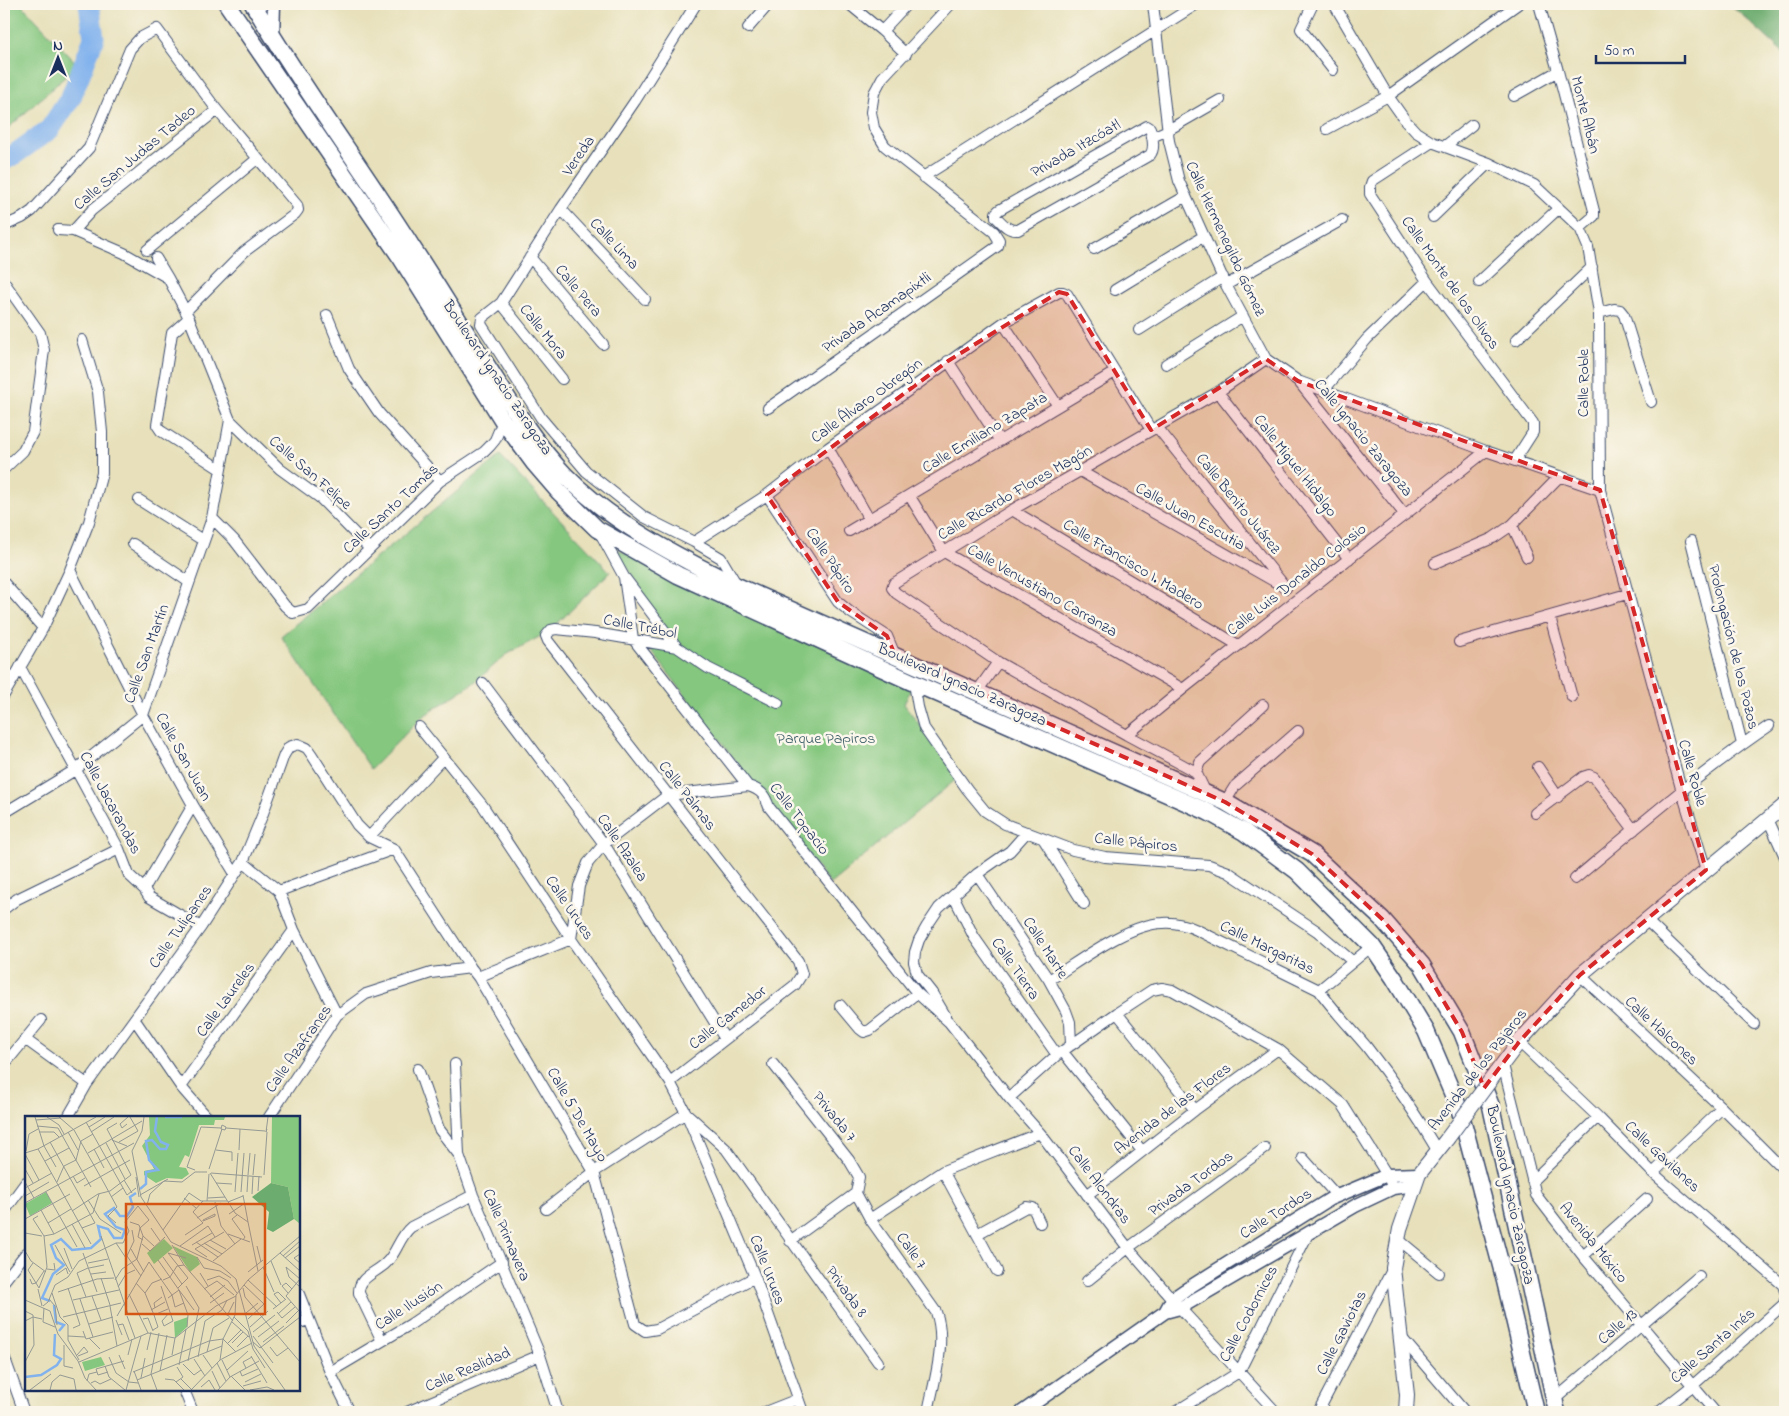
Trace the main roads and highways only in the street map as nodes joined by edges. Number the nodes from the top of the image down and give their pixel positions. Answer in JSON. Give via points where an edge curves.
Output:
{"nodes":[{"id":1,"x":227,"y":4,"type":"edge"},
{"id":2,"x":253,"y":4,"type":"edge"},
{"id":3,"x":1785,"y":805,"type":"edge"},
{"id":4,"x":1312,"y":854,"type":"junction"},
{"id":5,"x":1297,"y":871,"type":"junction"},
{"id":6,"x":1556,"y":1406,"type":"edge"},
{"id":7,"x":1406,"y":1412,"type":"edge"},
{"id":8,"x":1536,"y":1412,"type":"edge"}],
"edges":[{"from":1,"to":5,"type":"main road","name":"Boulevard Ignacio Zaragoza","via":[[401,258],[503,421],[559,492],[598,529],[678,575],[1208,812],[1244,832]]},
{"from":2,"to":4,"type":"main road","name":"Boulevard Ignacio Zaragoza","via":[[512,406],[545,453],[588,496],[642,535],[737,586],[1206,793]]},
{"from":3,"to":7,"type":"main road","name":"Avenida de los Pajaros","bridge":true,"via":[[1580,976],[1519,1042],[1417,1180],[1398,1239],[1393,1268]]},
{"from":4,"to":5,"type":"main road"},
{"from":4,"to":6,"type":"main road","name":"Boulevard Ignacio Zaragoza","via":[[1382,920],[1422,965],[1462,1032],[1492,1106]]},
{"from":5,"to":8,"type":"main road","name":"Boulevard Ignacio Zaragoza","via":[[1372,946],[1426,1032],[1460,1111]]}]}
